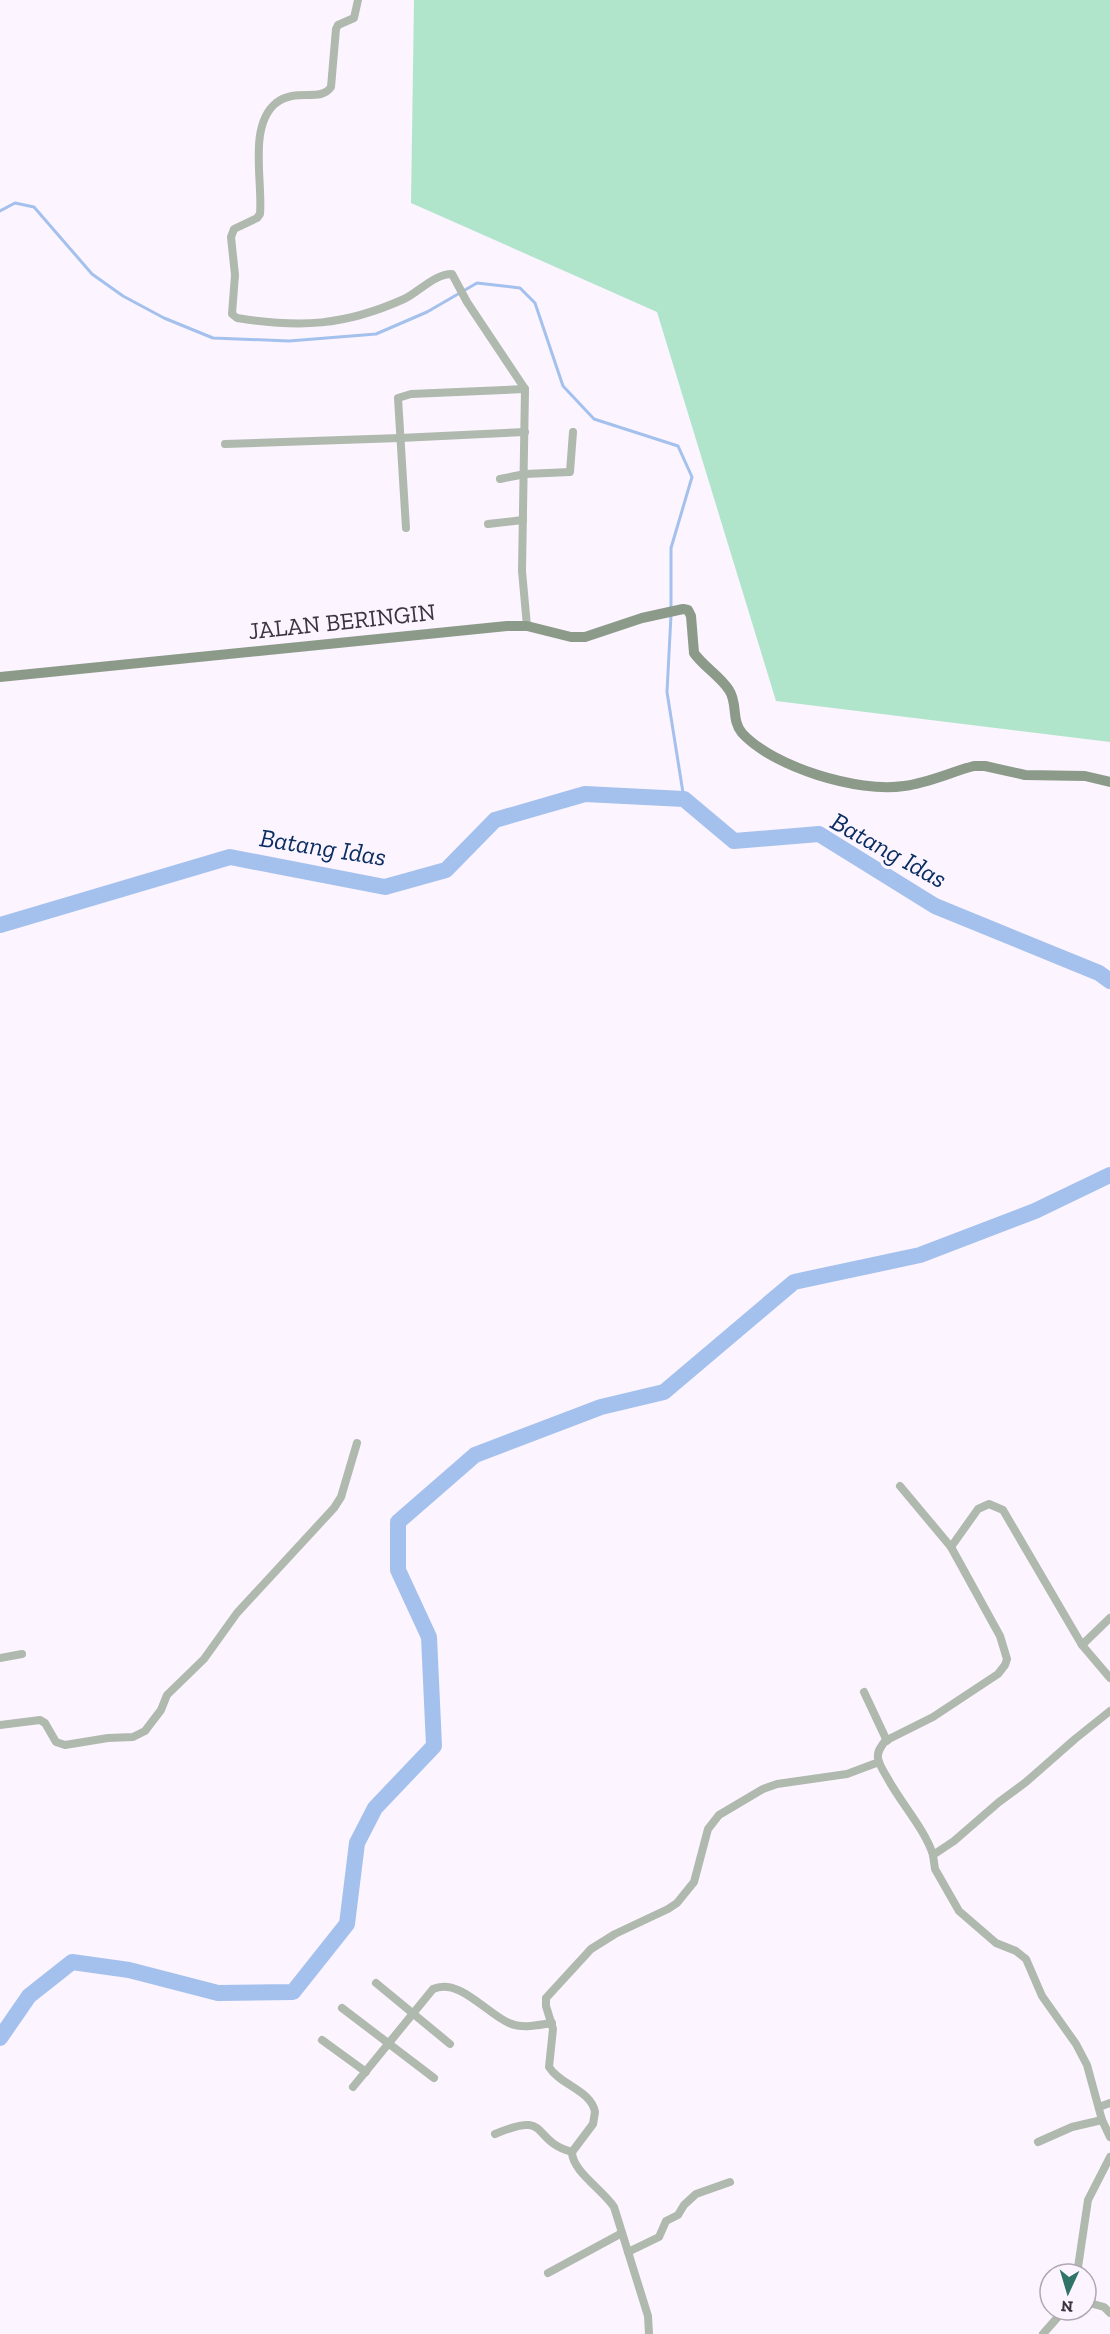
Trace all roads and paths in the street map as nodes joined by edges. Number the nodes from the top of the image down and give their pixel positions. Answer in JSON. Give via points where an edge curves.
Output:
{"nodes":[{"id":1,"x":358,"y":0,"type":"edge"},
{"id":2,"x":525,"y":389,"type":"junction"},
{"id":3,"x":525,"y":432,"type":"junction"},
{"id":4,"x":573,"y":432,"type":"dead end"},
{"id":5,"x":400,"y":438,"type":"junction"},
{"id":6,"x":225,"y":444,"type":"dead end"},
{"id":7,"x":525,"y":474,"type":"junction"},
{"id":8,"x":500,"y":479,"type":"dead end"},
{"id":9,"x":523,"y":520,"type":"junction"},
{"id":10,"x":488,"y":524,"type":"dead end"},
{"id":11,"x":406,"y":528,"type":"dead end"},
{"id":12,"x":527,"y":626,"type":"junction"},
{"id":13,"x":0,"y":677,"type":"edge"},
{"id":14,"x":1110,"y":782,"type":"edge"},
{"id":15,"x":357,"y":1443,"type":"dead end"},
{"id":16,"x":900,"y":1486,"type":"dead end"},
{"id":17,"x":951,"y":1547,"type":"junction"},
{"id":18,"x":1110,"y":1618,"type":"edge"},
{"id":19,"x":1082,"y":1645,"type":"junction"},
{"id":20,"x":22,"y":1654,"type":"dead end"},
{"id":21,"x":0,"y":1658,"type":"edge"},
{"id":22,"x":1110,"y":1678,"type":"edge"},
{"id":23,"x":864,"y":1692,"type":"dead end"},
{"id":24,"x":1110,"y":1712,"type":"edge"},
{"id":25,"x":0,"y":1725,"type":"edge"},
{"id":26,"x":887,"y":1741,"type":"junction"},
{"id":27,"x":879,"y":1762,"type":"junction"},
{"id":28,"x":933,"y":1855,"type":"junction"},
{"id":29,"x":376,"y":1983,"type":"dead end"},
{"id":30,"x":342,"y":2008,"type":"dead end"},
{"id":31,"x":414,"y":2014,"type":"junction"},
{"id":32,"x":552,"y":2023,"type":"junction"},
{"id":33,"x":322,"y":2040,"type":"dead end"},
{"id":34,"x":389,"y":2044,"type":"junction"},
{"id":35,"x":450,"y":2044,"type":"dead end"},
{"id":36,"x":366,"y":2072,"type":"junction"},
{"id":37,"x":434,"y":2078,"type":"dead end"},
{"id":38,"x":353,"y":2087,"type":"dead end"},
{"id":39,"x":1110,"y":2103,"type":"edge"},
{"id":40,"x":1099,"y":2107,"type":"junction"},
{"id":41,"x":1102,"y":2120,"type":"junction"},
{"id":42,"x":495,"y":2134,"type":"dead end"},
{"id":43,"x":1110,"y":2138,"type":"edge"},
{"id":44,"x":1038,"y":2142,"type":"dead end"},
{"id":45,"x":572,"y":2152,"type":"junction"},
{"id":46,"x":1110,"y":2157,"type":"edge"},
{"id":47,"x":730,"y":2182,"type":"dead end"},
{"id":48,"x":622,"y":2233,"type":"junction"},
{"id":49,"x":628,"y":2252,"type":"junction"},
{"id":50,"x":1079,"y":2262,"type":"edge"},
{"id":51,"x":548,"y":2273,"type":"dead end"},
{"id":52,"x":1054,"y":2322,"type":"edge"},
{"id":53,"x":649,"y":2334,"type":"edge"},
{"id":54,"x":1043,"y":2334,"type":"edge"}],
"edges":[{"from":1,"to":2,"type":"street","via":[[354,18],[336,29],[328,92],[288,96],[274,105],[263,121],[260,214],[234,229],[231,237],[235,275],[232,314],[237,318],[294,325],[345,321],[382,309],[444,274],[452,274]]},
{"from":2,"to":3,"type":"street"},
{"from":2,"to":5,"type":"street","via":[[401,396],[397,406]]},
{"from":3,"to":5,"type":"street"},
{"from":3,"to":7,"type":"street"},
{"from":4,"to":7,"type":"street","via":[[570,472]]},
{"from":5,"to":6,"type":"street"},
{"from":5,"to":11,"type":"street"},
{"from":7,"to":8,"type":"street"},
{"from":7,"to":9,"type":"street"},
{"from":9,"to":10,"type":"street"},
{"from":9,"to":12,"type":"street"},
{"from":12,"to":13,"type":"street","name":"JALAN BERINGIN"},
{"from":12,"to":14,"type":"street","name":"JALAN BERINGIN","via":[[579,638],[655,615],[688,610],[692,616],[694,653],[728,689],[738,728],[788,765],[842,782],[903,786],[974,766]]},
{"from":15,"to":25,"type":"street","via":[[334,1508],[237,1613],[204,1659],[167,1695],[162,1710],[145,1731],[133,1737],[66,1745],[56,1742],[40,1720]]},
{"from":16,"to":17,"type":"street"},
{"from":17,"to":19,"type":"street","via":[[978,1509],[989,1504],[1003,1510]]},
{"from":17,"to":26,"type":"street","via":[[1000,1636],[1005,1665],[998,1674],[933,1717]]},
{"from":18,"to":19,"type":"street"},
{"from":19,"to":22,"type":"street"},
{"from":20,"to":21,"type":"street"},
{"from":23,"to":26,"type":"street"},
{"from":24,"to":28,"type":"street"},
{"from":26,"to":27,"type":"street","via":[[879,1748]]},
{"from":27,"to":28,"type":"street"},
{"from":27,"to":32,"type":"street","via":[[847,1774],[777,1784],[719,1815],[708,1829],[697,1872],[686,1893],[668,1909],[591,1948],[546,1998]]},
{"from":28,"to":40,"type":"street","via":[[935,1869],[959,1911],[996,1943],[1026,1959],[1042,1996],[1087,2065]]},
{"from":29,"to":31,"type":"street"},
{"from":30,"to":34,"type":"street"},
{"from":31,"to":32,"type":"street","via":[[433,1989],[446,1986],[470,1996],[509,2023]]},
{"from":31,"to":34,"type":"street"},
{"from":31,"to":35,"type":"street"},
{"from":32,"to":45,"type":"street","via":[[549,2067],[588,2098],[596,2112],[593,2124]]},
{"from":33,"to":36,"type":"street"},
{"from":34,"to":36,"type":"street"},
{"from":34,"to":37,"type":"street"},
{"from":36,"to":38,"type":"street"},
{"from":39,"to":40,"type":"street"},
{"from":40,"to":41,"type":"street"},
{"from":41,"to":43,"type":"street"},
{"from":41,"to":44,"type":"street","via":[[1072,2127]]},
{"from":42,"to":45,"type":"street","via":[[517,2125],[533,2125],[555,2146]]},
{"from":45,"to":48,"type":"street","via":[[575,2165],[610,2200]]},
{"from":46,"to":50,"type":"street","via":[[1088,2200]]},
{"from":47,"to":49,"type":"street","via":[[696,2194],[678,2215],[666,2222],[661,2235]]},
{"from":48,"to":49,"type":"street"},
{"from":48,"to":51,"type":"street"},
{"from":49,"to":53,"type":"street","via":[[648,2316]]},
{"from":52,"to":54,"type":"street"}]}
